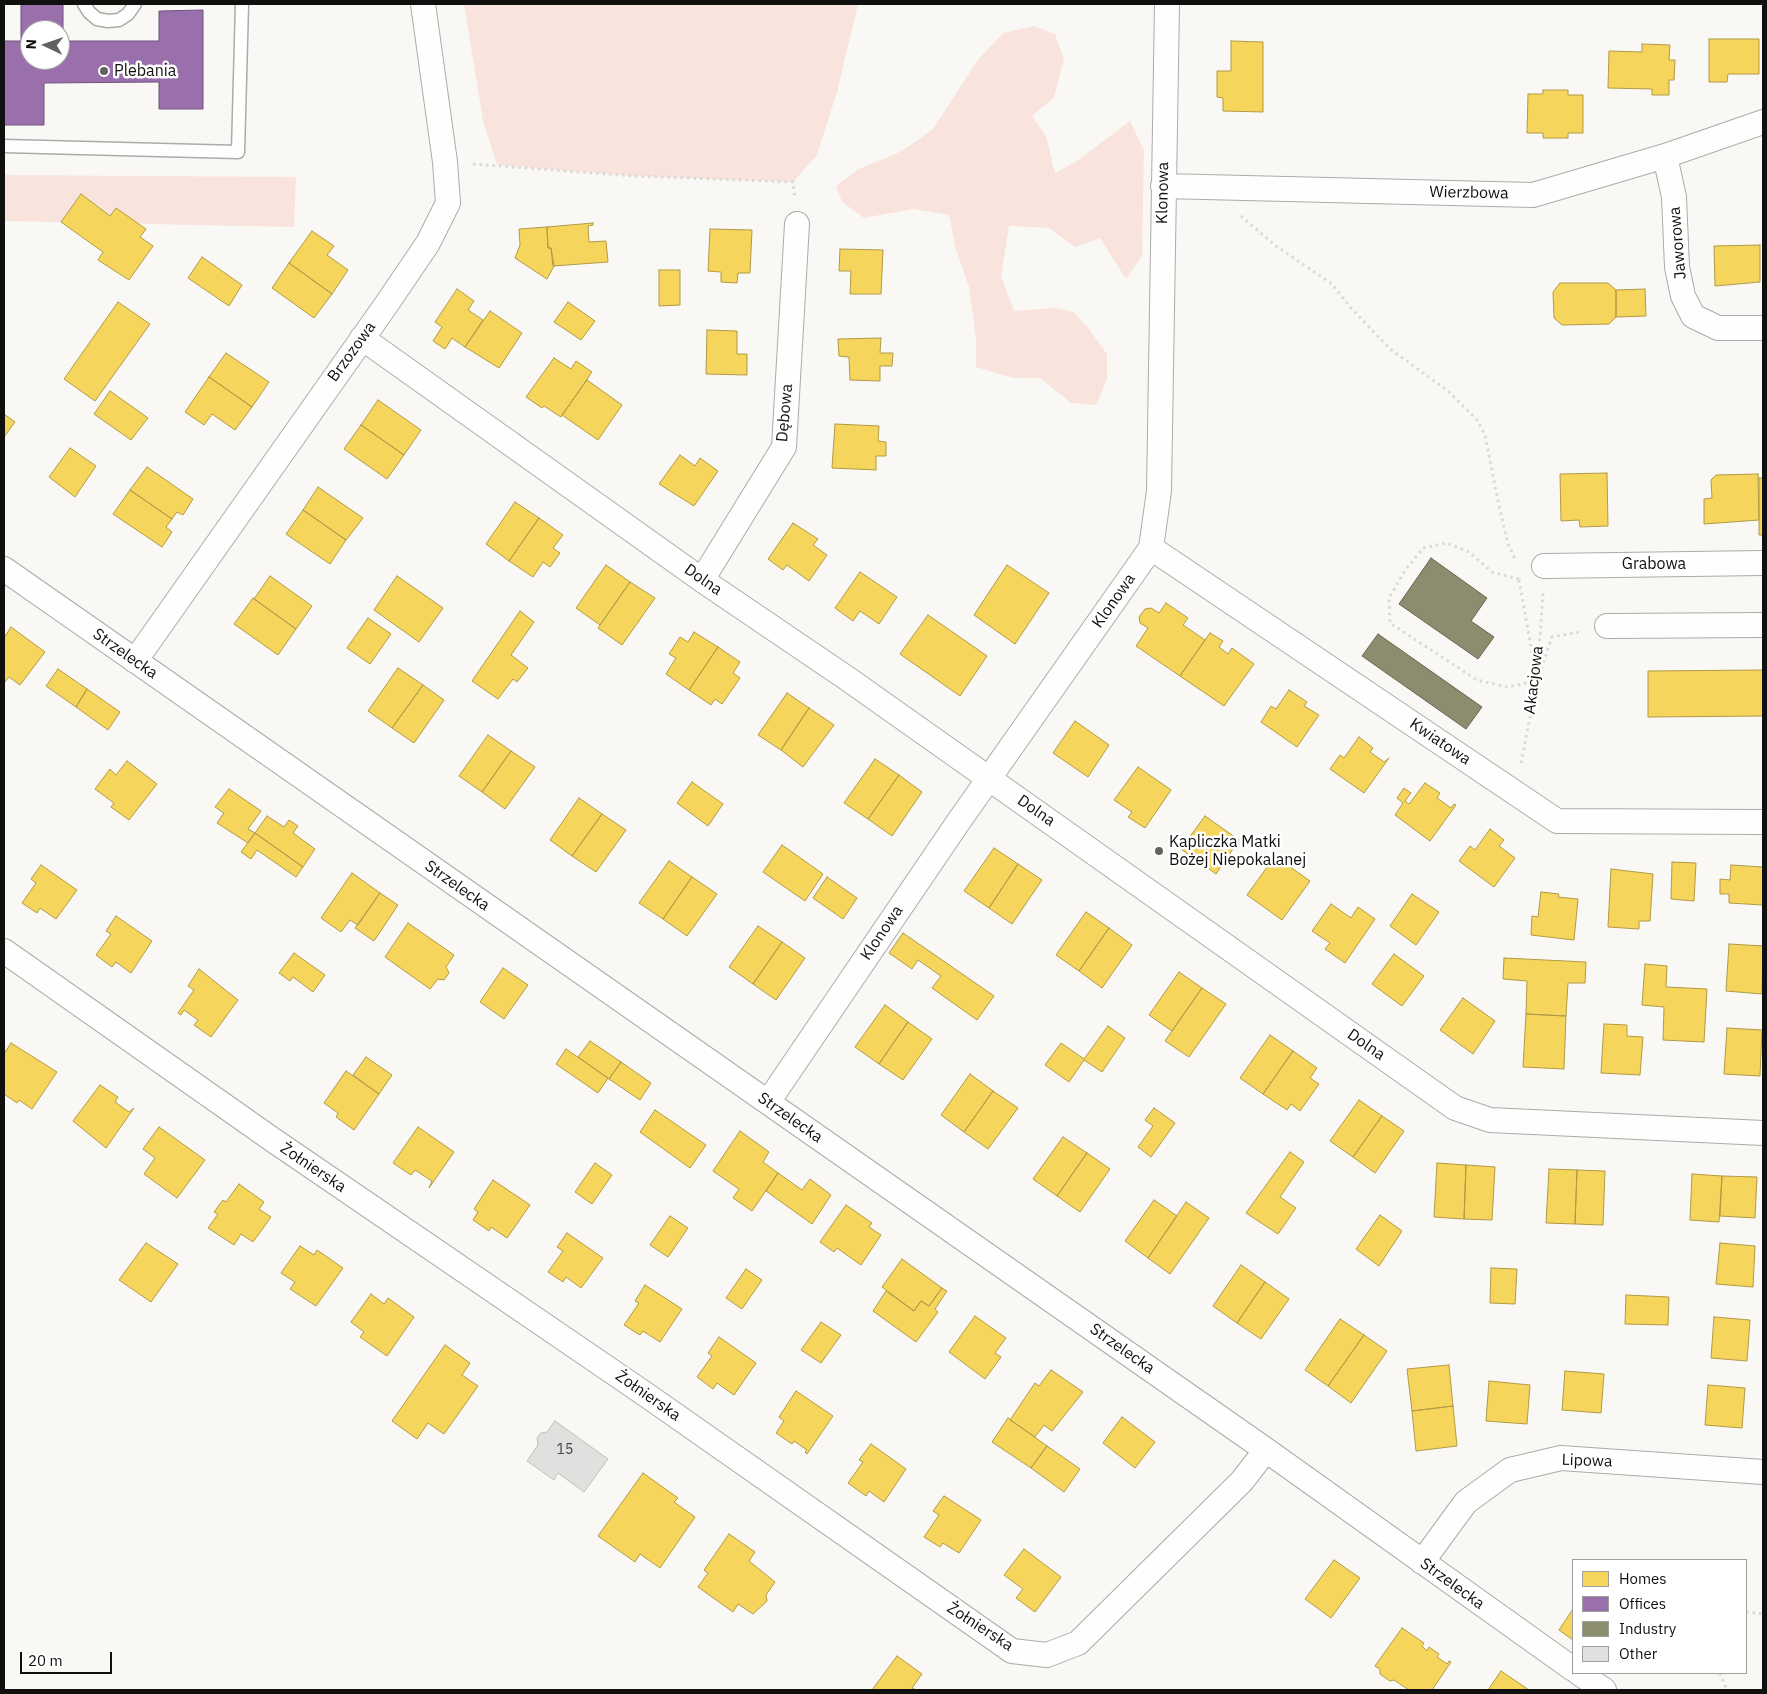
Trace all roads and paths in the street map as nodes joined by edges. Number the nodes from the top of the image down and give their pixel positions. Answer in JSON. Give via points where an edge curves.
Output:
{"nodes":[{"id":1,"x":84,"y":4,"type":"edge"},
{"id":2,"x":135,"y":4,"type":"edge"},
{"id":3,"x":242,"y":4,"type":"edge"},
{"id":4,"x":423,"y":4,"type":"edge"},
{"id":5,"x":1167,"y":4,"type":"edge"},
{"id":6,"x":1763,"y":122,"type":"edge"},
{"id":7,"x":4,"y":146,"type":"edge"},
{"id":8,"x":1665,"y":156,"type":"junction"},
{"id":9,"x":445,"y":162,"type":"junction"},
{"id":10,"x":1163,"y":186,"type":"junction"},
{"id":11,"x":1230,"y":188,"type":"junction"},
{"id":12,"x":797,"y":224,"type":"joint"},
{"id":13,"x":1763,"y":328,"type":"edge"},
{"id":14,"x":362,"y":338,"type":"junction"},
{"id":15,"x":1151,"y":548,"type":"junction"},
{"id":16,"x":1763,"y":563,"type":"edge"},
{"id":17,"x":1544,"y":566,"type":"junction"},
{"id":18,"x":4,"y":570,"type":"edge"},
{"id":19,"x":1521,"y":570,"type":"junction"},
{"id":20,"x":702,"y":580,"type":"junction"},
{"id":21,"x":1519,"y":580,"type":"junction"},
{"id":22,"x":1763,"y":625,"type":"edge"},
{"id":23,"x":1607,"y":626,"type":"joint"},
{"id":24,"x":134,"y":661,"type":"junction"},
{"id":25,"x":1537,"y":681,"type":"junction"},
{"id":26,"x":989,"y":779,"type":"junction"},
{"id":27,"x":1515,"y":793,"type":"junction"},
{"id":28,"x":1763,"y":822,"type":"edge"},
{"id":29,"x":4,"y":951,"type":"edge"},
{"id":30,"x":768,"y":1102,"type":"junction"},
{"id":31,"x":1763,"y":1133,"type":"edge"},
{"id":32,"x":1266,"y":1450,"type":"junction"},
{"id":33,"x":1763,"y":1472,"type":"edge"},
{"id":34,"x":1422,"y":1562,"type":"junction"},
{"id":35,"x":1747,"y":1612,"type":"edge"},
{"id":36,"x":1763,"y":1614,"type":"edge"},
{"id":37,"x":1572,"y":1668,"type":"edge"},
{"id":38,"x":1580,"y":1674,"type":"edge"},
{"id":39,"x":1720,"y":1674,"type":"edge"},
{"id":40,"x":1604,"y":1690,"type":"edge"},
{"id":41,"x":1728,"y":1690,"type":"edge"}],
"edges":[{"from":1,"to":2,"type":"lane","via":[[98,19],[108,21],[119,20]]},
{"from":3,"to":7,"type":"lane","via":[[238,152]]},
{"from":4,"to":9,"type":"street","name":"Brzozowa"},
{"from":5,"to":10,"type":"street","name":"Klonowa"},
{"from":6,"to":8,"type":"street","name":"Wierzbowa"},
{"from":8,"to":11,"type":"street","name":"Wierzbowa","via":[[1533,195]]},
{"from":8,"to":13,"type":"street","name":"Jaworowa","via":[[1674,197],[1683,296],[1693,316],[1718,328]]},
{"from":9,"to":12,"type":"path","via":[[634,176],[793,182]]},
{"from":9,"to":14,"type":"street","name":"Brzozowa","via":[[448,203],[428,243]]},
{"from":10,"to":11,"type":"street","name":"Wierzbowa"},
{"from":10,"to":15,"type":"street","name":"Klonowa","via":[[1159,490]]},
{"from":11,"to":19,"type":"path","via":[[1231,204],[1236,212],[1276,246],[1332,284],[1389,348],[1448,390],[1477,420],[1485,435],[1508,544]]},
{"from":12,"to":20,"type":"street","name":"Dębowa","via":[[784,447]]},
{"from":14,"to":20,"type":"street","name":"Dolna"},
{"from":14,"to":24,"type":"street","name":"Brzozowa"},
{"from":15,"to":26,"type":"street","name":"Klonowa"},
{"from":15,"to":27,"type":"street","name":"Kwiatowa"},
{"from":16,"to":17,"type":"street","name":"Grabowa"},
{"from":17,"to":19,"type":"path"},
{"from":17,"to":25,"type":"path","name":"Akacjowa"},
{"from":18,"to":24,"type":"street","name":"Strzelecka"},
{"from":19,"to":21,"type":"path"},
{"from":20,"to":26,"type":"street","name":"Dolna"},
{"from":21,"to":25,"type":"path"},
{"from":21,"to":25,"type":"path","via":[[1492,572],[1469,552],[1447,543],[1423,548],[1389,598],[1390,623],[1477,680],[1507,687]]},
{"from":22,"to":23,"type":"street"},
{"from":23,"to":25,"type":"path","via":[[1552,637]]},
{"from":24,"to":30,"type":"street","name":"Strzelecka"},
{"from":25,"to":27,"type":"path","name":"Akacjowa"},
{"from":26,"to":30,"type":"street","name":"Klonowa"},
{"from":26,"to":31,"type":"street","name":"Dolna","via":[[1456,1108],[1490,1120]]},
{"from":27,"to":28,"type":"street","name":"Kwiatowa","via":[[1557,821]]},
{"from":29,"to":32,"type":"street","name":"Żołnierska","via":[[1012,1651],[1047,1655],[1078,1643],[1242,1481]]},
{"from":30,"to":32,"type":"street","name":"Strzelecka"},
{"from":32,"to":34,"type":"street","name":"Strzelecka"},
{"from":33,"to":34,"type":"street","name":"Lipowa","via":[[1561,1458],[1510,1470],[1466,1502]]},
{"from":34,"to":37,"type":"street","name":"Strzelecka"},
{"from":35,"to":36,"type":"path"},
{"from":38,"to":40,"type":"street"},
{"from":39,"to":41,"type":"path"}]}
